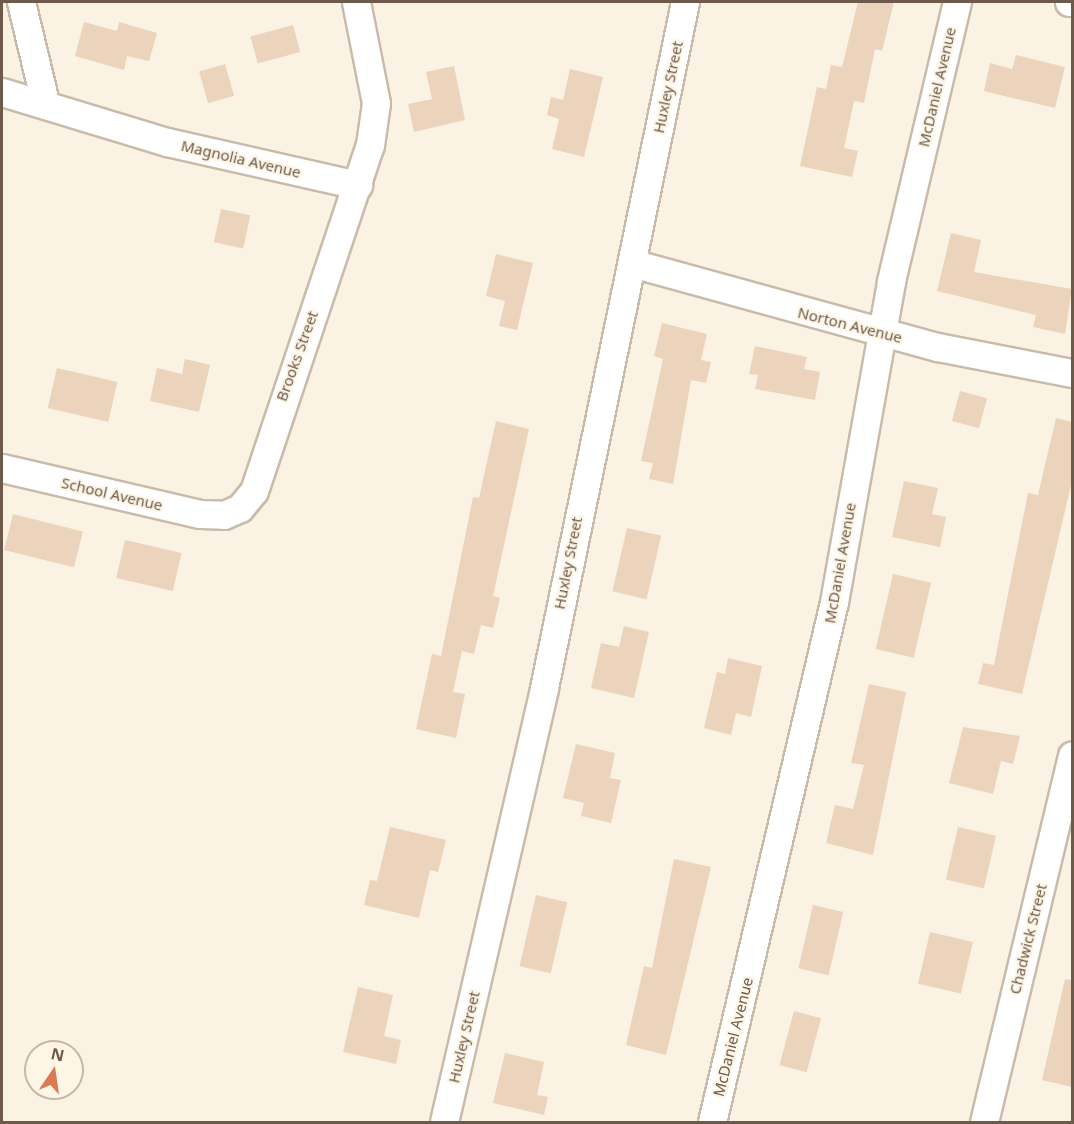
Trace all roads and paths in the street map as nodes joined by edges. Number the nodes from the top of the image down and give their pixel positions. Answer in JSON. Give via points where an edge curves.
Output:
{"nodes":[{"id":1,"x":21,"y":2,"type":"edge"},
{"id":2,"x":356,"y":2,"type":"edge"},
{"id":3,"x":686,"y":2,"type":"edge"},
{"id":4,"x":957,"y":2,"type":"edge"},
{"id":5,"x":2,"y":93,"type":"edge"},
{"id":6,"x":45,"y":102,"type":"junction"},
{"id":7,"x":358,"y":185,"type":"junction"},
{"id":8,"x":632,"y":263,"type":"junction"},
{"id":9,"x":881,"y":333,"type":"junction"},
{"id":10,"x":1072,"y":373,"type":"edge"},
{"id":11,"x":2,"y":468,"type":"edge"},
{"id":12,"x":224,"y":515,"type":"joint"},
{"id":13,"x":1072,"y":755,"type":"edge"},
{"id":14,"x":444,"y":1122,"type":"edge"},
{"id":15,"x":712,"y":1122,"type":"edge"},
{"id":16,"x":984,"y":1122,"type":"edge"}],
"edges":[{"from":1,"to":6,"type":"street"},
{"from":2,"to":7,"type":"street","via":[[376,104]]},
{"from":3,"to":8,"type":"street","name":"Huxley Street"},
{"from":4,"to":9,"type":"street","name":"McDaniel Avenue"},
{"from":5,"to":6,"type":"street","name":"Magnolia Avenue"},
{"from":6,"to":7,"type":"street","name":"Magnolia Avenue","via":[[167,142]]},
{"from":7,"to":12,"type":"street","name":"Brooks Street","via":[[279,403],[254,490],[240,508]]},
{"from":8,"to":9,"type":"street","name":"Norton Avenue"},
{"from":8,"to":14,"type":"street","name":"Huxley Street","via":[[544,688]]},
{"from":9,"to":10,"type":"street","name":"Norton Avenue"},
{"from":9,"to":15,"type":"street","name":"McDaniel Avenue","via":[[834,602]]},
{"from":11,"to":12,"type":"street","name":"School Avenue"},
{"from":13,"to":16,"type":"street","name":"Chadwick Street"}]}
